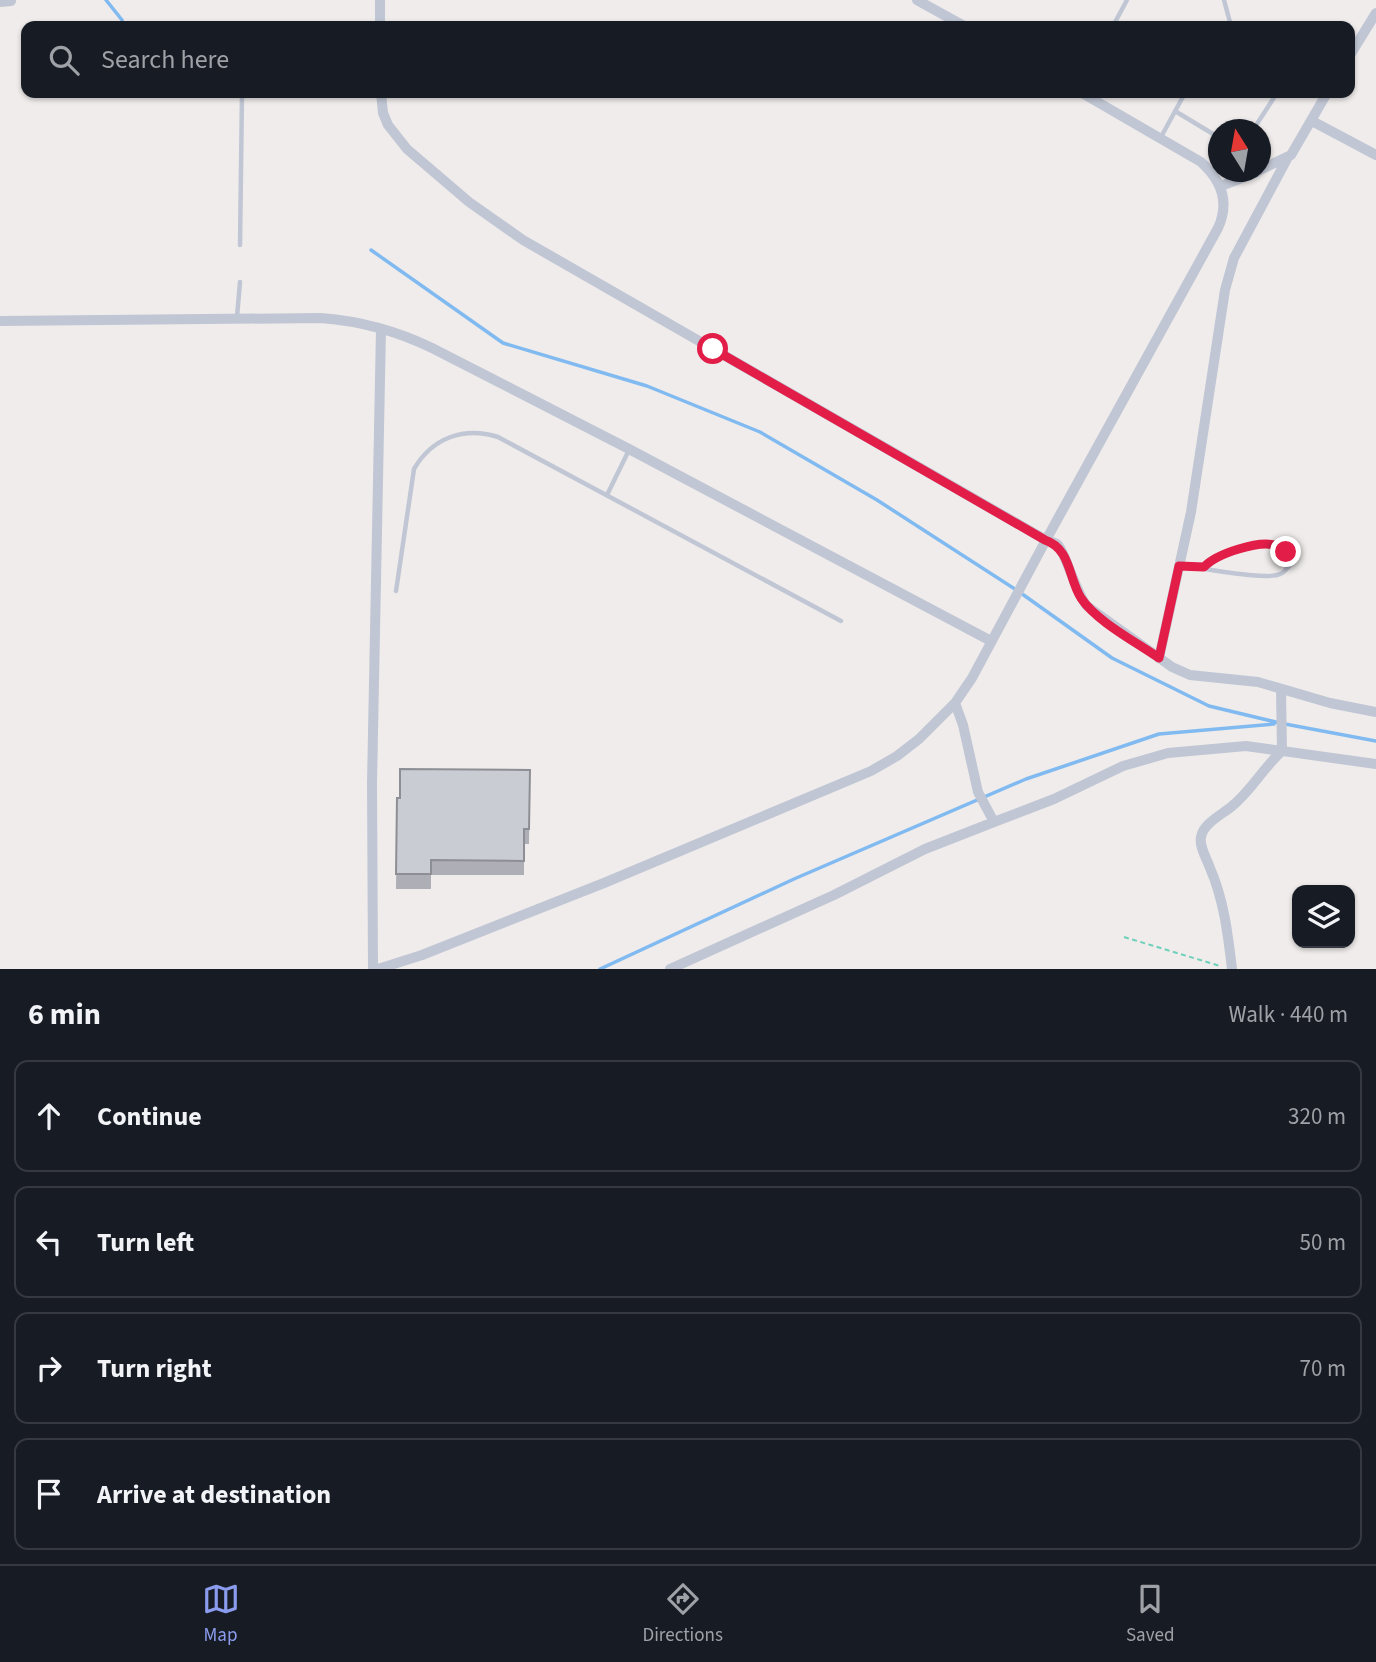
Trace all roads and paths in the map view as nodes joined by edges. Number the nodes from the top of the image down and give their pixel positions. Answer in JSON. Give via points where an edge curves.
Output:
{"nodes":[{"id":1,"x":380,"y":0,"type":"edge"},
{"id":2,"x":918,"y":0,"type":"edge"},
{"id":3,"x":1127,"y":0,"type":"edge"},
{"id":4,"x":1224,"y":0,"type":"edge"},
{"id":5,"x":1376,"y":13,"type":"edge"},
{"id":6,"x":380,"y":21,"type":"edge"},
{"id":7,"x":955,"y":21,"type":"edge"},
{"id":8,"x":1116,"y":21,"type":"edge"},
{"id":9,"x":1230,"y":21,"type":"edge"},
{"id":10,"x":1355,"y":47,"type":"edge"},
{"id":11,"x":242,"y":98,"type":"edge"},
{"id":12,"x":382,"y":98,"type":"edge"},
{"id":13,"x":1092,"y":98,"type":"edge"},
{"id":14,"x":1182,"y":98,"type":"edge"},
{"id":15,"x":1274,"y":98,"type":"edge"},
{"id":16,"x":1324,"y":98,"type":"edge"},
{"id":17,"x":1175,"y":111,"type":"junction"},
{"id":18,"x":1260,"y":119,"type":"edge"},
{"id":19,"x":1312,"y":121,"type":"junction"},
{"id":20,"x":1208,"y":130,"type":"edge"},
{"id":21,"x":1161,"y":137,"type":"junction"},
{"id":22,"x":1376,"y":155,"type":"edge"},
{"id":23,"x":1287,"y":159,"type":"junction"},
{"id":24,"x":1271,"y":166,"type":"edge"},
{"id":25,"x":1231,"y":182,"type":"edge"},
{"id":26,"x":1221,"y":186,"type":"junction"},
{"id":27,"x":240,"y":245,"type":"dead end"},
{"id":28,"x":240,"y":282,"type":"dead end"},
{"id":29,"x":237,"y":317,"type":"junction"},
{"id":30,"x":0,"y":321,"type":"edge"},
{"id":31,"x":381,"y":328,"type":"junction"},
{"id":32,"x":629,"y":449,"type":"junction"},
{"id":33,"x":607,"y":495,"type":"junction"},
{"id":34,"x":1045,"y":540,"type":"junction"},
{"id":35,"x":1179,"y":566,"type":"junction"},
{"id":36,"x":1204,"y":567,"type":"junction"},
{"id":37,"x":396,"y":591,"type":"dead end"},
{"id":38,"x":841,"y":621,"type":"dead end"},
{"id":39,"x":991,"y":641,"type":"junction"},
{"id":40,"x":1159,"y":658,"type":"junction"},
{"id":41,"x":1281,"y":690,"type":"junction"},
{"id":42,"x":955,"y":704,"type":"junction"},
{"id":43,"x":1376,"y":712,"type":"edge"},
{"id":44,"x":1282,"y":751,"type":"junction"},
{"id":45,"x":1376,"y":764,"type":"edge"},
{"id":46,"x":994,"y":822,"type":"junction"},
{"id":47,"x":1124,"y":937,"type":"dead end"},
{"id":48,"x":375,"y":969,"type":"edge"},
{"id":49,"x":670,"y":969,"type":"edge"},
{"id":50,"x":1230,"y":969,"type":"edge"}],
"edges":[{"from":1,"to":6,"type":"street"},
{"from":2,"to":7,"type":"street"},
{"from":3,"to":8,"type":"lane"},
{"from":4,"to":9,"type":"lane"},
{"from":5,"to":10,"type":"street"},
{"from":11,"to":27,"type":"lane"},
{"from":12,"to":34,"type":"street","via":[[388,125],[401,143],[469,202],[523,240]]},
{"from":13,"to":21,"type":"street"},
{"from":14,"to":17,"type":"lane"},
{"from":15,"to":18,"type":"lane"},
{"from":16,"to":19,"type":"street"},
{"from":17,"to":20,"type":"lane"},
{"from":17,"to":21,"type":"lane"},
{"from":19,"to":22,"type":"street"},
{"from":19,"to":23,"type":"street"},
{"from":21,"to":26,"type":"street","via":[[1201,162]]},
{"from":23,"to":24,"type":"street"},
{"from":23,"to":35,"type":"street","via":[[1234,258],[1225,290],[1198,474]]},
{"from":25,"to":26,"type":"street"},
{"from":26,"to":34,"type":"street","via":[[1224,208],[1218,228]]},
{"from":28,"to":29,"type":"lane"},
{"from":29,"to":30,"type":"street"},
{"from":29,"to":31,"type":"street","via":[[331,319]]},
{"from":31,"to":32,"type":"street","via":[[432,348]]},
{"from":31,"to":48,"type":"street","via":[[372,756]]},
{"from":32,"to":33,"type":"lane"},
{"from":32,"to":39,"type":"street"},
{"from":33,"to":37,"type":"lane","via":[[498,437],[478,432],[447,438],[424,453],[414,469]]},
{"from":33,"to":38,"type":"lane"},
{"from":34,"to":39,"type":"street"},
{"from":34,"to":40,"type":"street","via":[[1061,548],[1087,606]]},
{"from":35,"to":36,"type":"lane"},
{"from":35,"to":40,"type":"street"},
{"from":36,"to":36,"type":"lane","via":[[1280,575],[1292,563],[1279,546],[1262,543]]},
{"from":39,"to":42,"type":"street"},
{"from":40,"to":41,"type":"street","via":[[1190,675],[1258,682]]},
{"from":41,"to":43,"type":"street"},
{"from":41,"to":44,"type":"street"},
{"from":42,"to":46,"type":"street","via":[[978,792]]},
{"from":42,"to":48,"type":"street","via":[[897,756],[857,777],[578,893]]},
{"from":44,"to":45,"type":"street"},
{"from":44,"to":46,"type":"street","via":[[1246,746],[1168,752],[1123,766]]},
{"from":44,"to":50,"type":"street","via":[[1254,786],[1201,835],[1226,924]]},
{"from":46,"to":49,"type":"street","via":[[925,849]]},
{"from":47,"to":50,"type":"path"}]}
